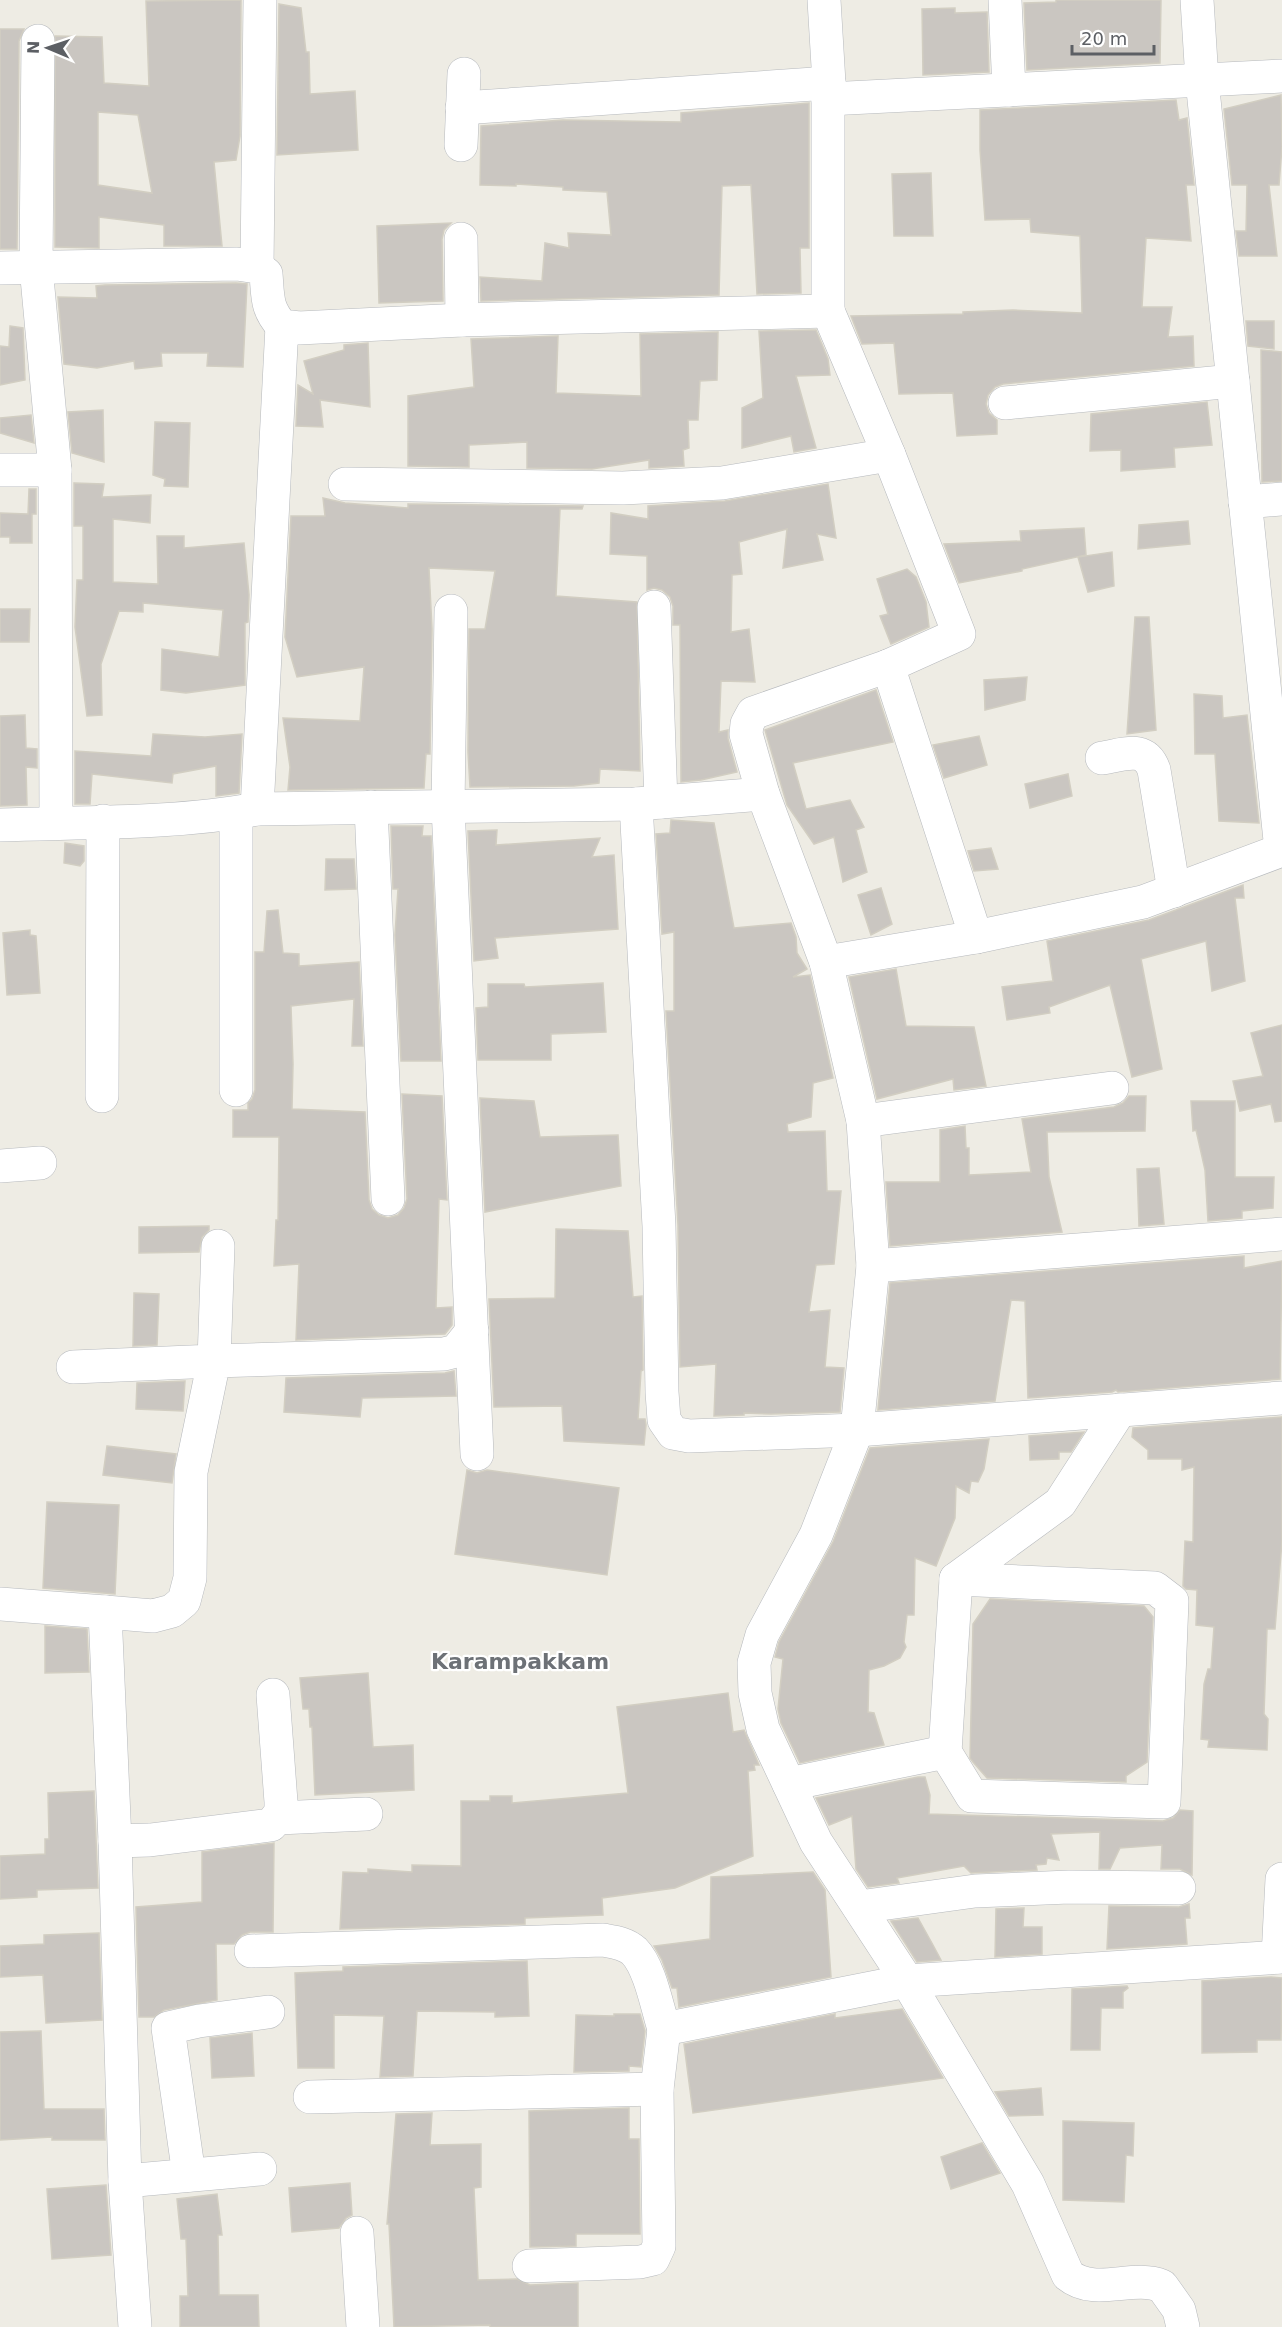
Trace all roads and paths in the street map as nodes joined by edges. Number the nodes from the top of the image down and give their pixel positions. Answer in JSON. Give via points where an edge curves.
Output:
{"nodes":[{"id":1,"x":260,"y":0,"type":"edge"},
{"id":2,"x":824,"y":0,"type":"edge"},
{"id":3,"x":1005,"y":0,"type":"edge"},
{"id":4,"x":1197,"y":0,"type":"edge"},
{"id":5,"x":38,"y":41,"type":"dead end"},
{"id":6,"x":464,"y":74,"type":"dead end"},
{"id":7,"x":1282,"y":76,"type":"edge"},
{"id":8,"x":1202,"y":80,"type":"junction"},
{"id":9,"x":1009,"y":90,"type":"junction"},
{"id":10,"x":829,"y":91,"type":"junction"},
{"id":11,"x":462,"y":108,"type":"junction"},
{"id":12,"x":461,"y":145,"type":"dead end"},
{"id":13,"x":461,"y":239,"type":"dead end"},
{"id":14,"x":36,"y":267,"type":"junction"},
{"id":15,"x":257,"y":267,"type":"junction"},
{"id":16,"x":0,"y":268,"type":"edge"},
{"id":17,"x":828,"y":312,"type":"junction"},
{"id":18,"x":462,"y":320,"type":"junction"},
{"id":19,"x":282,"y":326,"type":"junction"},
{"id":20,"x":1233,"y":381,"type":"junction"},
{"id":21,"x":1005,"y":403,"type":"dead end"},
{"id":22,"x":889,"y":455,"type":"junction"},
{"id":23,"x":0,"y":470,"type":"edge"},
{"id":24,"x":55,"y":470,"type":"junction"},
{"id":25,"x":345,"y":484,"type":"dead end"},
{"id":26,"x":1282,"y":499,"type":"edge"},
{"id":27,"x":1245,"y":502,"type":"junction"},
{"id":28,"x":654,"y":607,"type":"dead end"},
{"id":29,"x":451,"y":611,"type":"dead end"},
{"id":30,"x":1270,"y":628,"type":"edge"},
{"id":31,"x":888,"y":666,"type":"junction"},
{"id":32,"x":1101,"y":758,"type":"dead end"},
{"id":33,"x":763,"y":794,"type":"junction"},
{"id":34,"x":648,"y":803,"type":"junction"},
{"id":35,"x":448,"y":806,"type":"junction"},
{"id":36,"x":371,"y":807,"type":"junction"},
{"id":37,"x":247,"y":811,"type":"junction"},
{"id":38,"x":104,"y":821,"type":"junction"},
{"id":39,"x":56,"y":823,"type":"junction"},
{"id":40,"x":0,"y":825,"type":"edge"},
{"id":41,"x":1282,"y":850,"type":"edge"},
{"id":42,"x":1174,"y":891,"type":"junction"},
{"id":43,"x":976,"y":937,"type":"junction"},
{"id":44,"x":826,"y":963,"type":"junction"},
{"id":45,"x":1112,"y":1088,"type":"dead end"},
{"id":46,"x":236,"y":1090,"type":"dead end"},
{"id":47,"x":102,"y":1096,"type":"dead end"},
{"id":48,"x":863,"y":1121,"type":"junction"},
{"id":49,"x":40,"y":1163,"type":"dead end"},
{"id":50,"x":0,"y":1166,"type":"edge"},
{"id":51,"x":388,"y":1199,"type":"dead end"},
{"id":52,"x":1282,"y":1234,"type":"edge"},
{"id":53,"x":218,"y":1246,"type":"dead end"},
{"id":54,"x":873,"y":1266,"type":"junction"},
{"id":55,"x":472,"y":1331,"type":"junction"},
{"id":56,"x":214,"y":1361,"type":"junction"},
{"id":57,"x":74,"y":1367,"type":"dead end"},
{"id":58,"x":1282,"y":1398,"type":"edge"},
{"id":59,"x":1120,"y":1410,"type":"junction"},
{"id":60,"x":856,"y":1430,"type":"junction"},
{"id":61,"x":477,"y":1454,"type":"dead end"},
{"id":62,"x":956,"y":1579,"type":"junction"},
{"id":63,"x":0,"y":1604,"type":"edge"},
{"id":64,"x":105,"y":1612,"type":"junction"},
{"id":65,"x":273,"y":1695,"type":"dead end"},
{"id":66,"x":945,"y":1752,"type":"junction"},
{"id":67,"x":789,"y":1784,"type":"junction"},
{"id":68,"x":366,"y":1814,"type":"dead end"},
{"id":69,"x":278,"y":1818,"type":"junction"},
{"id":70,"x":115,"y":1841,"type":"junction"},
{"id":71,"x":1282,"y":1879,"type":"edge"},
{"id":72,"x":1179,"y":1888,"type":"dead end"},
{"id":73,"x":859,"y":1907,"type":"junction"},
{"id":74,"x":251,"y":1951,"type":"dead end"},
{"id":75,"x":1280,"y":1957,"type":"edge"},
{"id":76,"x":908,"y":1982,"type":"junction"},
{"id":77,"x":268,"y":2012,"type":"dead end"},
{"id":78,"x":664,"y":2029,"type":"junction"},
{"id":79,"x":657,"y":2089,"type":"junction"},
{"id":80,"x":310,"y":2097,"type":"dead end"},
{"id":81,"x":260,"y":2169,"type":"dead end"},
{"id":82,"x":189,"y":2175,"type":"junction"},
{"id":83,"x":125,"y":2181,"type":"junction"},
{"id":84,"x":357,"y":2233,"type":"dead end"},
{"id":85,"x":529,"y":2266,"type":"dead end"},
{"id":86,"x":135,"y":2327,"type":"edge"},
{"id":87,"x":363,"y":2327,"type":"edge"},
{"id":88,"x":1183,"y":2327,"type":"edge"}],
"edges":[{"from":1,"to":15,"type":"street"},
{"from":2,"to":10,"type":"street"},
{"from":3,"to":9,"type":"street"},
{"from":4,"to":8,"type":"street"},
{"from":5,"to":14,"type":"street"},
{"from":6,"to":11,"type":"street"},
{"from":7,"to":8,"type":"street"},
{"from":8,"to":9,"type":"street"},
{"from":8,"to":20,"type":"street"},
{"from":9,"to":10,"type":"street"},
{"from":10,"to":11,"type":"street"},
{"from":10,"to":17,"type":"street"},
{"from":11,"to":12,"type":"street"},
{"from":13,"to":18,"type":"street"},
{"from":14,"to":15,"type":"street"},
{"from":14,"to":16,"type":"street"},
{"from":14,"to":24,"type":"street"},
{"from":15,"to":19,"type":"street","via":[[266,274],[269,309]]},
{"from":17,"to":18,"type":"street"},
{"from":17,"to":22,"type":"street"},
{"from":18,"to":19,"type":"street"},
{"from":19,"to":37,"type":"street"},
{"from":20,"to":21,"type":"street"},
{"from":20,"to":27,"type":"street"},
{"from":22,"to":25,"type":"street","via":[[711,484],[611,488]]},
{"from":22,"to":31,"type":"street","via":[[959,634]]},
{"from":23,"to":24,"type":"street"},
{"from":24,"to":39,"type":"street"},
{"from":26,"to":27,"type":"street"},
{"from":27,"to":30,"type":"street"},
{"from":28,"to":34,"type":"street"},
{"from":29,"to":35,"type":"street"},
{"from":30,"to":41,"type":"street"},
{"from":31,"to":33,"type":"street","via":[[753,713],[746,734]]},
{"from":31,"to":43,"type":"street"},
{"from":32,"to":42,"type":"street","via":[[1137,753],[1150,759]]},
{"from":33,"to":34,"type":"street"},
{"from":33,"to":44,"type":"street"},
{"from":34,"to":35,"type":"street"},
{"from":34,"to":60,"type":"street","via":[[664,1420],[673,1432],[689,1436]]},
{"from":35,"to":36,"type":"street"},
{"from":35,"to":55,"type":"street"},
{"from":36,"to":37,"type":"street"},
{"from":36,"to":51,"type":"street"},
{"from":37,"to":38,"type":"street"},
{"from":37,"to":46,"type":"street"},
{"from":38,"to":39,"type":"street"},
{"from":38,"to":47,"type":"street"},
{"from":39,"to":40,"type":"street"},
{"from":41,"to":42,"type":"street"},
{"from":42,"to":43,"type":"street","via":[[1143,902]]},
{"from":43,"to":44,"type":"street"},
{"from":44,"to":48,"type":"street"},
{"from":45,"to":48,"type":"street"},
{"from":48,"to":54,"type":"street"},
{"from":49,"to":50,"type":"street"},
{"from":52,"to":54,"type":"street"},
{"from":53,"to":56,"type":"street"},
{"from":54,"to":60,"type":"street"},
{"from":55,"to":56,"type":"street","via":[[456,1351],[444,1354]]},
{"from":55,"to":61,"type":"street"},
{"from":56,"to":57,"type":"street"},
{"from":56,"to":64,"type":"street","via":[[192,1472],[190,1578],[184,1601],[172,1611],[153,1616]]},
{"from":58,"to":59,"type":"street"},
{"from":59,"to":60,"type":"street"},
{"from":59,"to":62,"type":"street","via":[[1060,1503]]},
{"from":60,"to":67,"type":"street","via":[[816,1535],[762,1635],[754,1663],[755,1693],[763,1729]]},
{"from":62,"to":66,"type":"street"},
{"from":62,"to":66,"type":"street","via":[[1155,1587],[1172,1601],[1164,1802],[972,1796]]},
{"from":63,"to":64,"type":"street"},
{"from":64,"to":70,"type":"street"},
{"from":65,"to":69,"type":"street","via":[[281,1802]]},
{"from":66,"to":67,"type":"street"},
{"from":67,"to":73,"type":"street","via":[[816,1842]]},
{"from":68,"to":69,"type":"street"},
{"from":69,"to":70,"type":"street","via":[[271,1825]]},
{"from":70,"to":83,"type":"street"},
{"from":71,"to":75,"type":"street"},
{"from":72,"to":73,"type":"street","via":[[975,1891]]},
{"from":73,"to":76,"type":"street"},
{"from":74,"to":78,"type":"street","via":[[603,1940],[633,1950],[643,1963]]},
{"from":75,"to":76,"type":"street"},
{"from":76,"to":78,"type":"street"},
{"from":76,"to":88,"type":"street","via":[[1028,2184],[1068,2275],[1088,2284],[1162,2286],[1179,2310]]},
{"from":77,"to":82,"type":"street","via":[[168,2028]]},
{"from":78,"to":79,"type":"street"},
{"from":79,"to":80,"type":"street"},
{"from":79,"to":85,"type":"street","via":[[659,2246],[653,2259]]},
{"from":81,"to":82,"type":"street"},
{"from":82,"to":83,"type":"street"},
{"from":83,"to":86,"type":"street"},
{"from":84,"to":87,"type":"street"}]}
